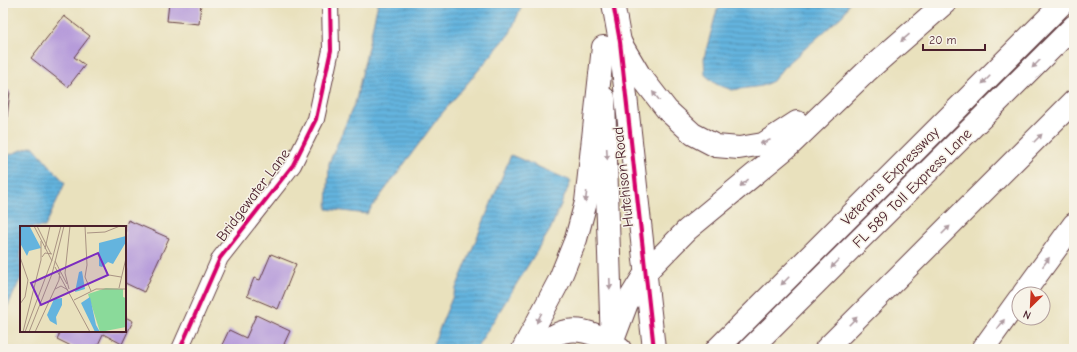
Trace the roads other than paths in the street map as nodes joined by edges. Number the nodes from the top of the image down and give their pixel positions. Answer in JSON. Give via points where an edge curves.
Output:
{"nodes":[{"id":1,"x":330,"y":3,"type":"edge"},
{"id":2,"x":607,"y":3,"type":"edge"},
{"id":3,"x":613,"y":3,"type":"edge"},
{"id":4,"x":945,"y":3,"type":"edge"},
{"id":5,"x":1063,"y":3,"type":"edge"},
{"id":6,"x":1074,"y":26,"type":"edge"},
{"id":7,"x":612,"y":45,"type":"junction"},
{"id":8,"x":866,"y":72,"type":"junction"},
{"id":9,"x":1074,"y":101,"type":"edge"},
{"id":10,"x":1074,"y":224,"type":"edge"},
{"id":11,"x":646,"y":272,"type":"junction"},
{"id":12,"x":1029,"y":286,"type":"edge"},
{"id":13,"x":1011,"y":311,"type":"edge"},
{"id":14,"x":615,"y":347,"type":"edge"},
{"id":15,"x":180,"y":349,"type":"edge"},
{"id":16,"x":523,"y":349,"type":"edge"},
{"id":17,"x":536,"y":349,"type":"edge"},
{"id":18,"x":654,"y":349,"type":"edge"},
{"id":19,"x":717,"y":349,"type":"edge"},
{"id":20,"x":750,"y":349,"type":"edge"},
{"id":21,"x":826,"y":349,"type":"edge"},
{"id":22,"x":983,"y":349,"type":"edge"}],
"edges":[{"from":1,"to":15,"type":"street","name":"Bridgewater Lane","via":[[331,50],[316,120],[293,165],[220,258]]},
{"from":2,"to":7,"type":"main road","name":"Hutchison Road"},
{"from":3,"to":7,"type":"main road","name":"Hutchison Road"},
{"from":4,"to":8,"type":"main road","one_way":true},
{"from":5,"to":19,"type":"main road","name":"Veterans Expressway","one_way":true},
{"from":6,"to":20,"type":"main road","name":"FL 589 Toll Express Lane","one_way":true},
{"from":8,"to":7,"type":"main road","one_way":true,"via":[[781,134],[763,144],[739,148],[716,146],[693,134],[667,110]]},
{"from":7,"to":11,"type":"main road","name":"Hutchison Road"},
{"from":7,"to":14,"type":"main road","name":"Hutchison Road","one_way":true},
{"from":7,"to":16,"type":"main road","one_way":true,"via":[[586,202],[576,239],[559,281]]},
{"from":8,"to":11,"type":"main road","one_way":true,"via":[[790,145],[687,230]]},
{"from":21,"to":9,"type":"main road","one_way":true},
{"from":12,"to":10,"type":"main road","one_way":true},
{"from":11,"to":14,"type":"main road","via":[[627,303]]},
{"from":11,"to":18,"type":"main road","name":"Hutchison Road"},
{"from":22,"to":13,"type":"main road","one_way":true},
{"from":14,"to":17,"type":"main road","via":[[590,332],[574,330],[554,335]]}]}
